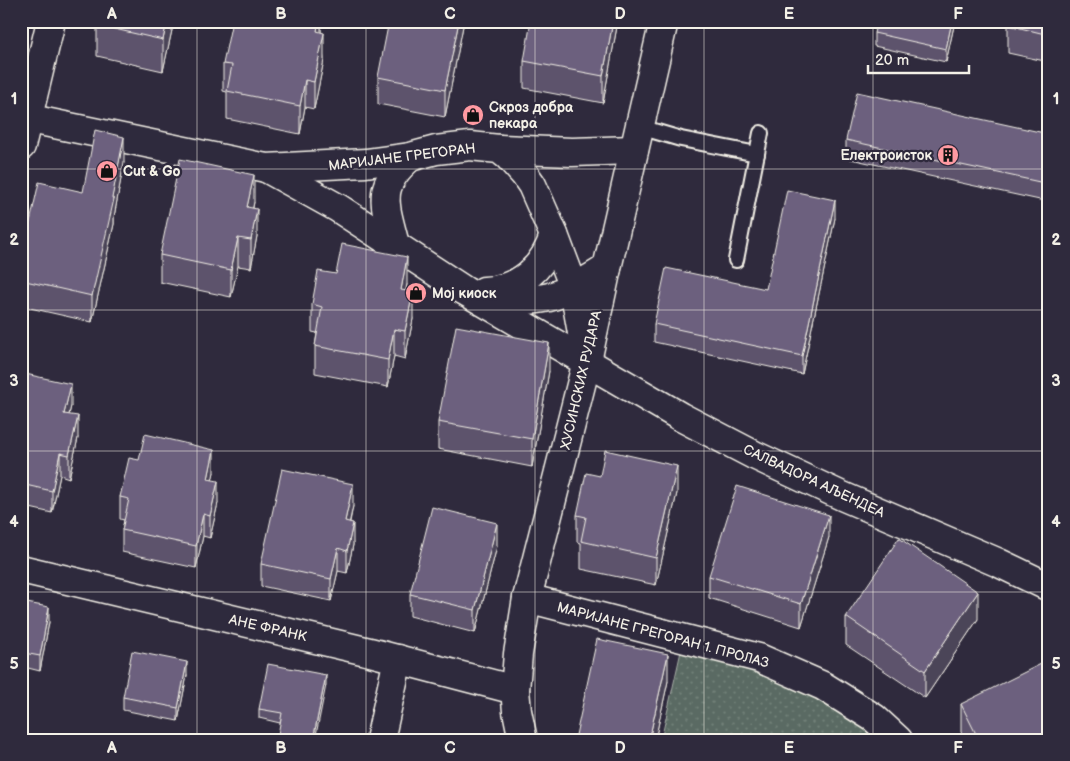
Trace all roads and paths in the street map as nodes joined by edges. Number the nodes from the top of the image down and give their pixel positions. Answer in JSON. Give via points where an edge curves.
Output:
{"nodes":[{"id":1,"x":51,"y":21,"type":"edge"},
{"id":2,"x":664,"y":21,"type":"edge"},
{"id":3,"x":24,"y":118,"type":"edge"},
{"id":4,"x":761,"y":133,"type":"dead end"},
{"id":5,"x":637,"y":139,"type":"junction"},
{"id":6,"x":21,"y":146,"type":"edge"},
{"id":7,"x":499,"y":149,"type":"junction"},
{"id":8,"x":757,"y":154,"type":"junction"},
{"id":9,"x":410,"y":157,"type":"junction"},
{"id":10,"x":266,"y":168,"type":"junction"},
{"id":11,"x":554,"y":235,"type":"junction"},
{"id":12,"x":395,"y":245,"type":"junction"},
{"id":13,"x":736,"y":260,"type":"dead end"},
{"id":14,"x":607,"y":268,"type":"junction"},
{"id":15,"x":574,"y":288,"type":"junction"},
{"id":16,"x":465,"y":291,"type":"junction"},
{"id":17,"x":587,"y":362,"type":"junction"},
{"id":18,"x":21,"y":569,"type":"edge"},
{"id":19,"x":1049,"y":587,"type":"edge"},
{"id":20,"x":528,"y":598,"type":"junction"},
{"id":21,"x":398,"y":660,"type":"junction"},
{"id":22,"x":515,"y":690,"type":"junction"},
{"id":23,"x":380,"y":740,"type":"edge"},
{"id":24,"x":523,"y":740,"type":"edge"},
{"id":25,"x":898,"y":740,"type":"edge"}],
"edges":[{"from":1,"to":3,"type":"street"},
{"from":2,"to":5,"type":"street","name":"ХУСИНСКИХ РУДАРА"},
{"from":3,"to":6,"type":"street"},
{"from":3,"to":10,"type":"street","name":"МАРИЈАНЕ ГРЕГОРАН"},
{"from":4,"to":8,"type":"lane"},
{"from":5,"to":7,"type":"street","name":"МАРИЈАНЕ ГРЕГОРАН","via":[[572,152]]},
{"from":5,"to":8,"type":"lane","via":[[680,138]]},
{"from":5,"to":14,"type":"street","name":"ХУСИНСКИХ РУДАРА"},
{"from":7,"to":9,"type":"street","name":"МАРИЈАНЕ ГРЕГОРАН","via":[[470,146]]},
{"from":7,"to":11,"type":"street","via":[[525,174]]},
{"from":8,"to":13,"type":"lane"},
{"from":9,"to":10,"type":"street","name":"МАРИЈАНЕ ГРЕГОРАН","via":[[366,163]]},
{"from":9,"to":12,"type":"street","via":[[396,169],[386,190],[385,202]]},
{"from":10,"to":12,"type":"street","name":"МАРИЈАНЕ ГРЕГОРАН","via":[[338,208]]},
{"from":11,"to":15,"type":"street"},
{"from":11,"to":16,"type":"street","via":[[538,267],[520,282],[498,290]]},
{"from":12,"to":16,"type":"street","name":"МАРИЈАНЕ ГРЕГОРАН"},
{"from":14,"to":15,"type":"street"},
{"from":14,"to":17,"type":"street","name":"ХУСИНСКИХ РУДАРА"},
{"from":15,"to":16,"type":"street","via":[[548,298],[526,301]]},
{"from":15,"to":17,"type":"street"},
{"from":16,"to":17,"type":"street","name":"МАРИЈАНЕ ГРЕГОРАН"},
{"from":17,"to":19,"type":"street","name":"САЛВАДОРА АЉЕНДЕА","via":[[754,455]]},
{"from":17,"to":20,"type":"street","name":"ХУСИНСКИХ РУДАРА"},
{"from":18,"to":21,"type":"street","name":"АНЕ ФРАНК"},
{"from":20,"to":22,"type":"street","name":"ХУСИНСКИХ РУДАРА"},
{"from":20,"to":25,"type":"street","name":"МАРИЈАНЕ ГРЕГОРАН 1. ПРОЛАЗ","via":[[758,658],[823,686],[874,718]]},
{"from":21,"to":22,"type":"street","name":"АНЕ ФРАНК"},
{"from":21,"to":23,"type":"street"},
{"from":22,"to":24,"type":"street","name":"ХУСИНСКИХ РУДАРА"}]}
